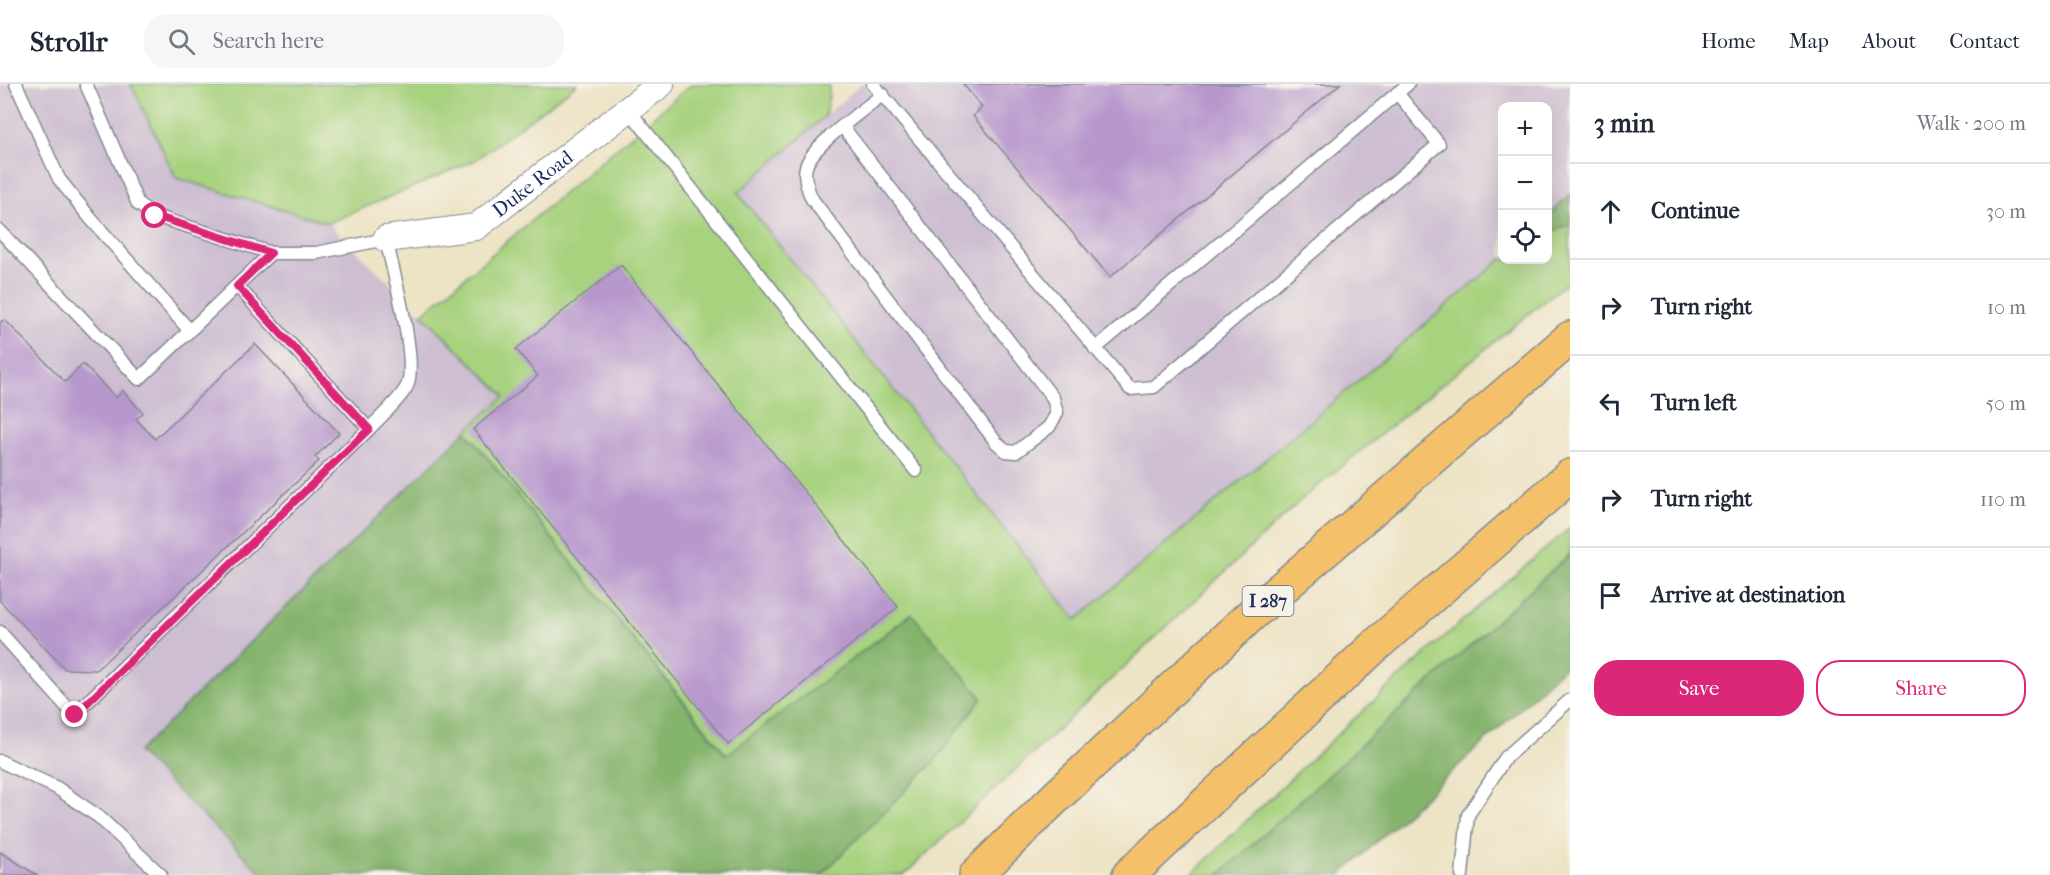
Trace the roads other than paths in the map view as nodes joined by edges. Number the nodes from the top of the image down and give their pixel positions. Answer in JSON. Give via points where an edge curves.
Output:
{"nodes":[{"id":1,"x":16,"y":84,"type":"edge"},
{"id":2,"x":86,"y":84,"type":"edge"},
{"id":3,"x":661,"y":84,"type":"edge"},
{"id":4,"x":873,"y":84,"type":"edge"},
{"id":5,"x":1408,"y":84,"type":"edge"},
{"id":6,"x":1397,"y":93,"type":"junction"},
{"id":7,"x":883,"y":94,"type":"junction"},
{"id":8,"x":628,"y":110,"type":"junction"},
{"id":9,"x":843,"y":127,"type":"junction"},
{"id":10,"x":0,"y":231,"type":"edge"},
{"id":11,"x":386,"y":239,"type":"junction"},
{"id":12,"x":271,"y":253,"type":"junction"},
{"id":13,"x":237,"y":286,"type":"junction"},
{"id":14,"x":190,"y":331,"type":"junction"},
{"id":15,"x":1570,"y":338,"type":"edge"},
{"id":16,"x":1095,"y":349,"type":"junction"},
{"id":17,"x":369,"y":429,"type":"junction"},
{"id":18,"x":916,"y":471,"type":"dead end"},
{"id":19,"x":1570,"y":477,"type":"edge"},
{"id":20,"x":0,"y":632,"type":"edge"},
{"id":21,"x":1570,"y":700,"type":"edge"},
{"id":22,"x":0,"y":761,"type":"edge"},
{"id":23,"x":161,"y":875,"type":"edge"},
{"id":24,"x":976,"y":875,"type":"edge"},
{"id":25,"x":1129,"y":875,"type":"edge"},
{"id":26,"x":1462,"y":875,"type":"edge"}],
"edges":[{"from":1,"to":14,"type":"lane","via":[[59,179]]},
{"from":2,"to":12,"type":"lane","via":[[138,204],[155,216]]},
{"from":3,"to":8,"type":"street","name":"Duke Road"},
{"from":4,"to":7,"type":"lane"},
{"from":5,"to":6,"type":"lane"},
{"from":6,"to":16,"type":"lane"},
{"from":6,"to":16,"type":"lane","via":[[1439,144],[1154,387],[1130,389]]},
{"from":7,"to":9,"type":"lane"},
{"from":7,"to":16,"type":"lane"},
{"from":8,"to":11,"type":"street","name":"Duke Road","via":[[476,227]]},
{"from":8,"to":18,"type":"lane"},
{"from":9,"to":9,"type":"lane","via":[[813,152],[805,169],[812,199],[996,442],[1006,451],[1016,452],[1049,427],[1057,413],[1053,398]]},
{"from":10,"to":14,"type":"lane","via":[[139,380]]},
{"from":11,"to":12,"type":"lane","via":[[316,253]]},
{"from":11,"to":17,"type":"lane","via":[[410,343],[411,367],[407,387]]},
{"from":12,"to":13,"type":"lane"},
{"from":13,"to":14,"type":"lane"},
{"from":13,"to":17,"type":"lane"},
{"from":15,"to":24,"type":"highway","number":"I 287","via":[[1251,615]]},
{"from":17,"to":20,"type":"lane","via":[[75,715]]},
{"from":19,"to":25,"type":"highway","via":[[1376,645]]},
{"from":21,"to":26,"type":"lane","via":[[1506,757],[1468,815]]},
{"from":22,"to":23,"type":"lane","via":[[57,788],[99,817]]}]}
